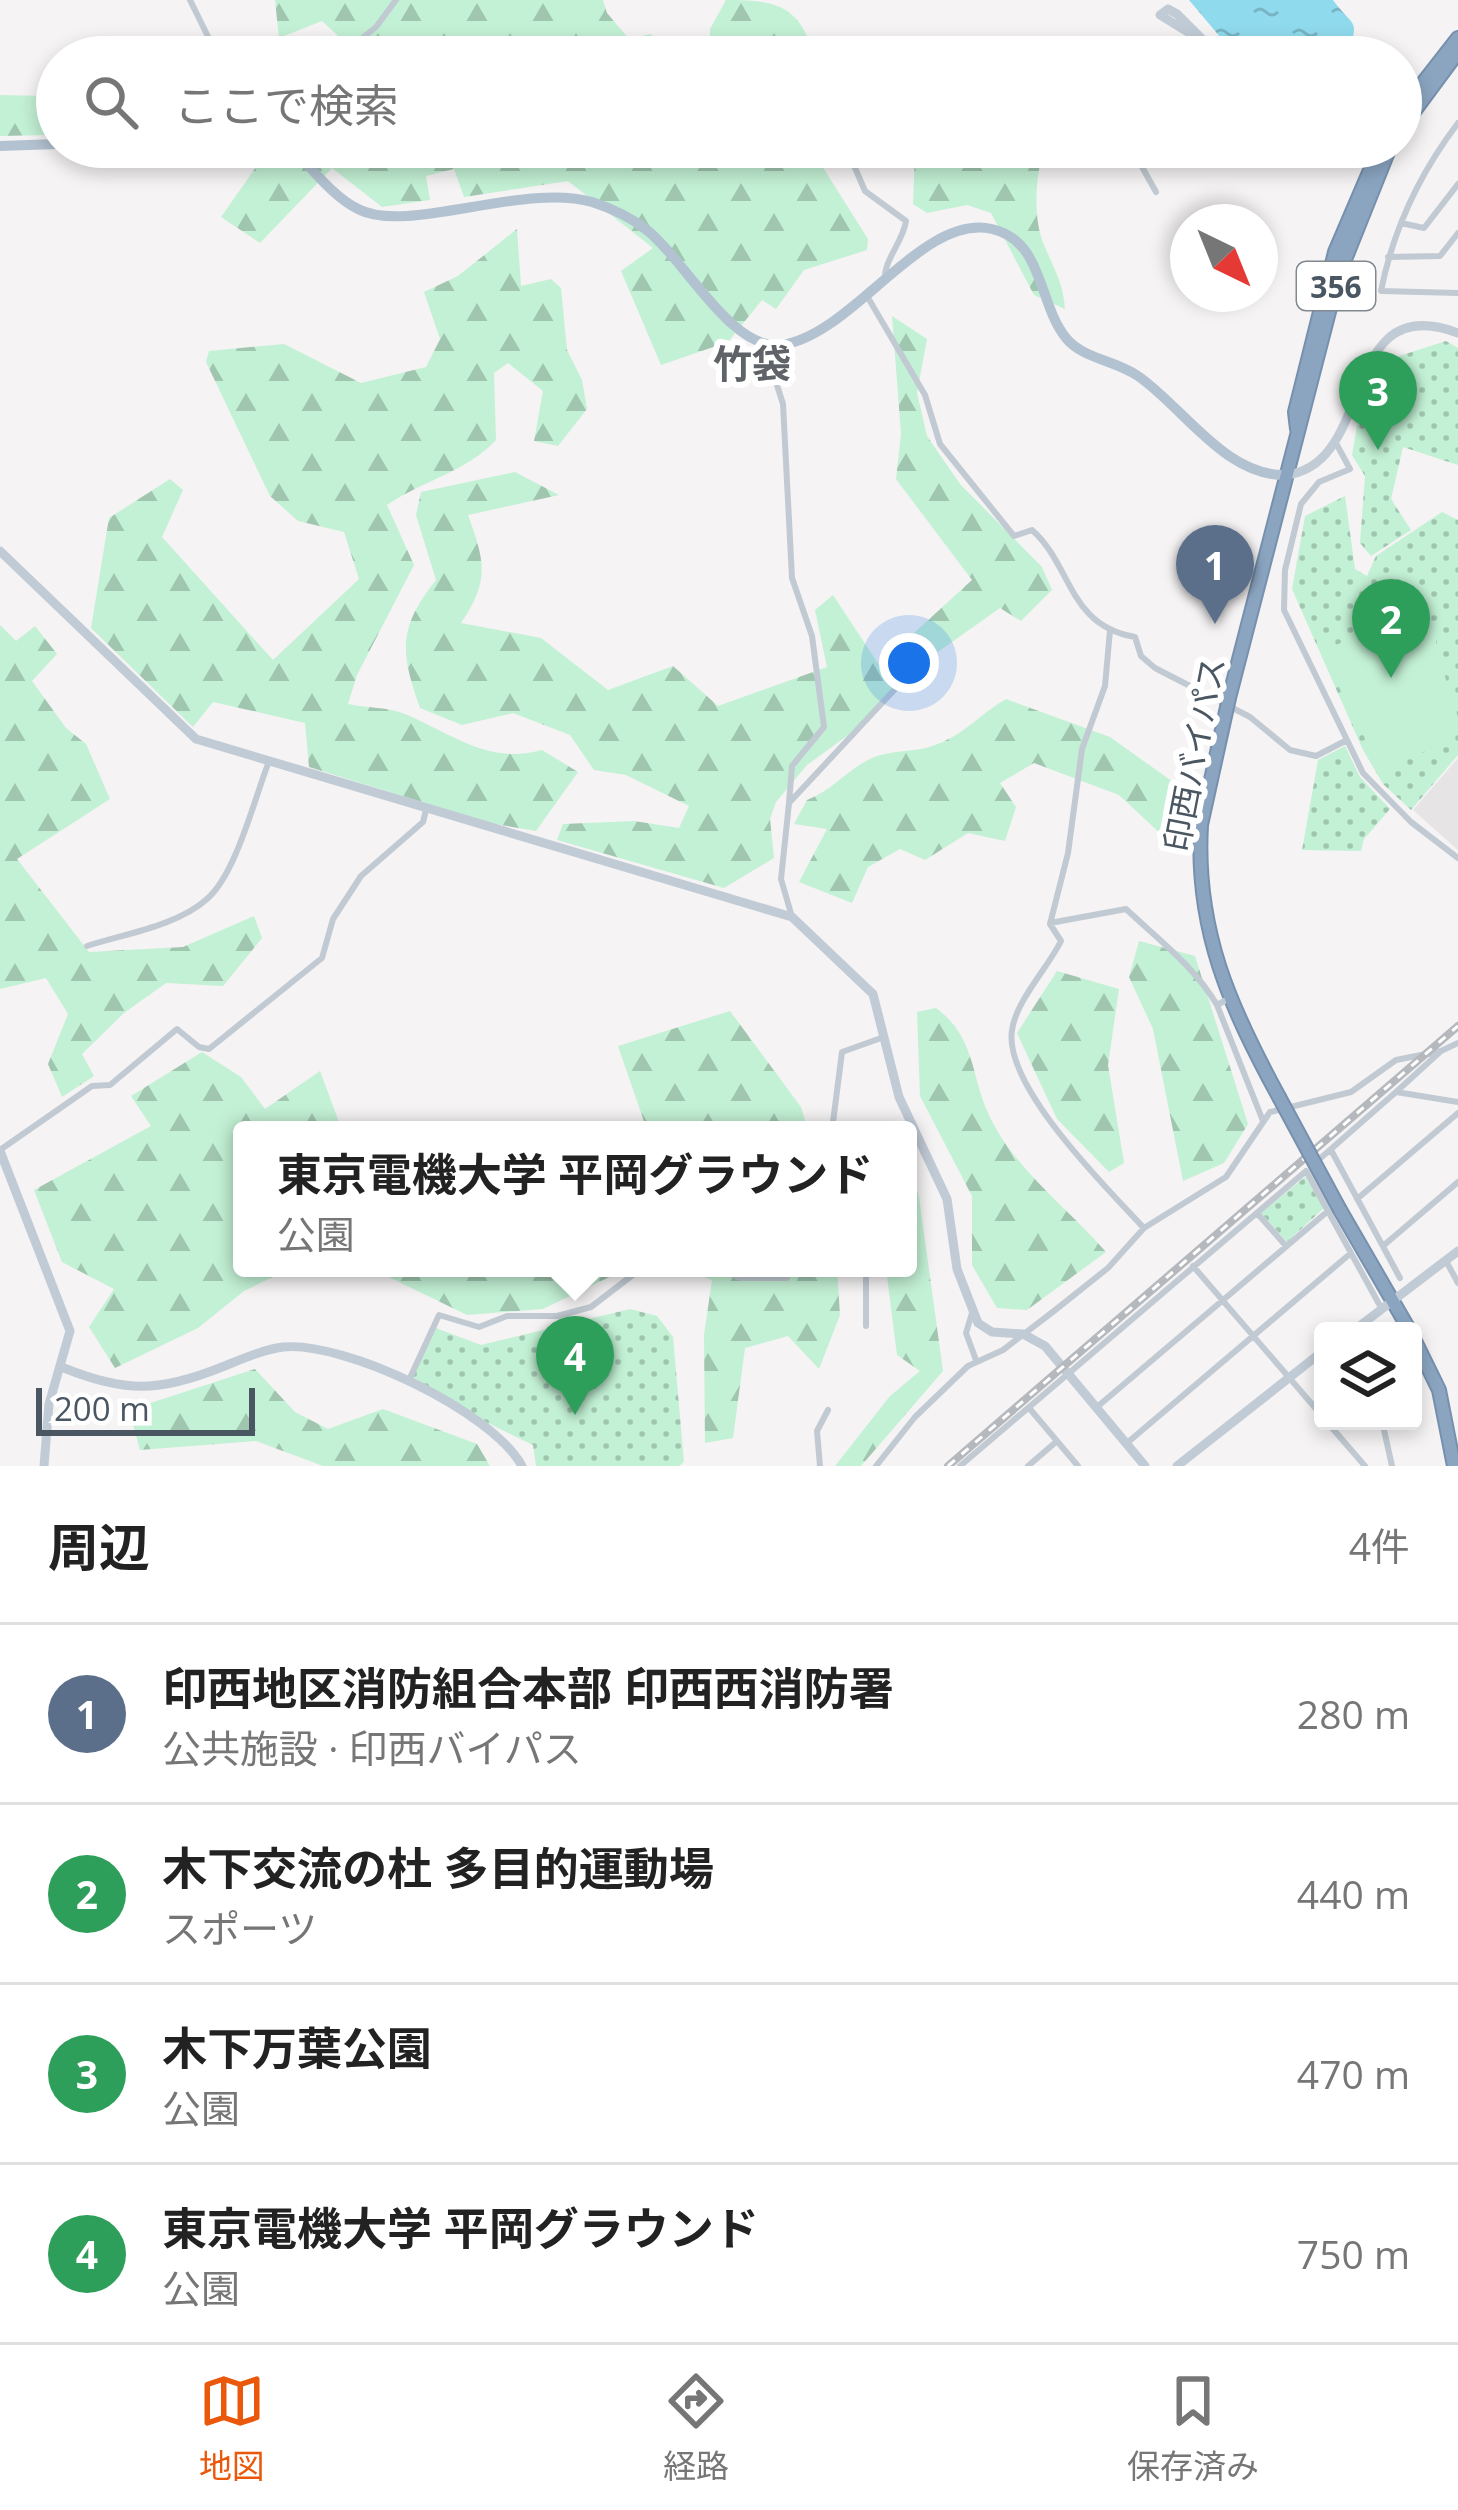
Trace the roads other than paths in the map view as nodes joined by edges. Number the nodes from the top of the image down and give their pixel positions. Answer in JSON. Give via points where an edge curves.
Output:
{"nodes":[{"id":1,"x":190,"y":0,"type":"edge"},
{"id":2,"x":396,"y":0,"type":"edge"},
{"id":3,"x":208,"y":36,"type":"edge"},
{"id":4,"x":365,"y":36,"type":"edge"},
{"id":5,"x":1458,"y":38,"type":"edge"},
{"id":6,"x":1458,"y":52,"type":"edge"},
{"id":7,"x":1422,"y":84,"type":"edge"},
{"id":8,"x":1422,"y":101,"type":"edge"},
{"id":9,"x":1458,"y":123,"type":"edge"},
{"id":10,"x":36,"y":145,"type":"edge"},
{"id":11,"x":0,"y":146,"type":"edge"},
{"id":12,"x":312,"y":168,"type":"edge"},
{"id":13,"x":855,"y":168,"type":"edge"},
{"id":14,"x":1143,"y":168,"type":"edge"},
{"id":15,"x":1370,"y":168,"type":"edge"},
{"id":16,"x":1381,"y":168,"type":"edge"},
{"id":17,"x":1458,"y":184,"type":"edge"},
{"id":18,"x":1156,"y":192,"type":"dead end"},
{"id":19,"x":1401,"y":224,"type":"junction"},
{"id":20,"x":1458,"y":233,"type":"edge"},
{"id":21,"x":1388,"y":257,"type":"junction"},
{"id":22,"x":885,"y":280,"type":"junction"},
{"id":23,"x":1458,"y":293,"type":"edge"},
{"id":24,"x":867,"y":296,"type":"junction"},
{"id":25,"x":1458,"y":333,"type":"edge"},
{"id":26,"x":764,"y":344,"type":"junction"},
{"id":27,"x":1297,"y":430,"type":"junction"},
{"id":28,"x":1337,"y":445,"type":"junction"},
{"id":29,"x":1285,"y":475,"type":"junction"},
{"id":30,"x":0,"y":551,"type":"edge"},
{"id":31,"x":1110,"y":630,"type":"junction"},
{"id":32,"x":923,"y":659,"type":"dead end"},
{"id":33,"x":1347,"y":740,"type":"junction"},
{"id":34,"x":268,"y":764,"type":"junction"},
{"id":35,"x":788,"y":803,"type":"junction"},
{"id":36,"x":426,"y":810,"type":"junction"},
{"id":37,"x":1458,"y":858,"type":"edge"},
{"id":38,"x":792,"y":917,"type":"junction"},
{"id":39,"x":1050,"y":924,"type":"junction"},
{"id":40,"x":87,"y":946,"type":"dead end"},
{"id":41,"x":1222,"y":1002,"type":"junction"},
{"id":42,"x":884,"y":1037,"type":"junction"},
{"id":43,"x":1458,"y":1043,"type":"edge"},
{"id":44,"x":1441,"y":1051,"type":"junction"},
{"id":45,"x":1396,"y":1092,"type":"junction"},
{"id":46,"x":1458,"y":1102,"type":"edge"},
{"id":47,"x":1458,"y":1113,"type":"edge"},
{"id":48,"x":833,"y":1121,"type":"edge"},
{"id":49,"x":911,"y":1121,"type":"edge"},
{"id":50,"x":1263,"y":1121,"type":"junction"},
{"id":51,"x":917,"y":1134,"type":"edge"},
{"id":52,"x":0,"y":1150,"type":"edge"},
{"id":53,"x":1331,"y":1150,"type":"junction"},
{"id":54,"x":1306,"y":1171,"type":"junction"},
{"id":55,"x":1458,"y":1182,"type":"edge"},
{"id":56,"x":1357,"y":1199,"type":"junction"},
{"id":57,"x":1334,"y":1211,"type":"junction"},
{"id":58,"x":1257,"y":1213,"type":"junction"},
{"id":59,"x":1144,"y":1228,"type":"junction"},
{"id":60,"x":1383,"y":1246,"type":"junction"},
{"id":61,"x":1286,"y":1247,"type":"junction"},
{"id":62,"x":1458,"y":1250,"type":"edge"},
{"id":63,"x":1351,"y":1253,"type":"junction"},
{"id":64,"x":1446,"y":1261,"type":"junction"},
{"id":65,"x":1193,"y":1266,"type":"junction"},
{"id":66,"x":630,"y":1277,"type":"edge"},
{"id":67,"x":738,"y":1277,"type":"edge"},
{"id":68,"x":866,"y":1277,"type":"edge"},
{"id":69,"x":787,"y":1278,"type":"dead end"},
{"id":70,"x":1400,"y":1278,"type":"dead end"},
{"id":71,"x":1458,"y":1283,"type":"edge"},
{"id":72,"x":1224,"y":1300,"type":"junction"},
{"id":73,"x":1394,"y":1303,"type":"junction"},
{"id":74,"x":1379,"y":1304,"type":"dead end"},
{"id":75,"x":972,"y":1312,"type":"junction"},
{"id":76,"x":1366,"y":1322,"type":"edge"},
{"id":77,"x":1405,"y":1322,"type":"edge"},
{"id":78,"x":866,"y":1326,"type":"dead end"},
{"id":79,"x":1023,"y":1334,"type":"junction"},
{"id":80,"x":1254,"y":1336,"type":"junction"},
{"id":81,"x":1422,"y":1356,"type":"edge"},
{"id":82,"x":1314,"y":1357,"type":"edge"},
{"id":83,"x":976,"y":1360,"type":"junction"},
{"id":84,"x":64,"y":1368,"type":"junction"},
{"id":85,"x":1068,"y":1373,"type":"junction"},
{"id":86,"x":1286,"y":1375,"type":"junction"},
{"id":87,"x":407,"y":1384,"type":"junction"},
{"id":88,"x":1314,"y":1407,"type":"edge"},
{"id":89,"x":1029,"y":1408,"type":"junction"},
{"id":90,"x":1097,"y":1408,"type":"junction"},
{"id":91,"x":828,"y":1410,"type":"dead end"},
{"id":92,"x":1334,"y":1430,"type":"edge"},
{"id":93,"x":1384,"y":1430,"type":"edge"},
{"id":94,"x":1057,"y":1441,"type":"junction"},
{"id":95,"x":1127,"y":1443,"type":"junction"},
{"id":96,"x":1455,"y":1457,"type":"edge"},
{"id":97,"x":44,"y":1466,"type":"edge"},
{"id":98,"x":522,"y":1466,"type":"edge"},
{"id":99,"x":820,"y":1466,"type":"edge"},
{"id":100,"x":876,"y":1466,"type":"edge"},
{"id":101,"x":961,"y":1466,"type":"edge"},
{"id":102,"x":1028,"y":1466,"type":"edge"},
{"id":103,"x":1078,"y":1466,"type":"edge"},
{"id":104,"x":1145,"y":1466,"type":"edge"},
{"id":105,"x":1177,"y":1466,"type":"edge"},
{"id":106,"x":1365,"y":1466,"type":"edge"},
{"id":107,"x":1392,"y":1466,"type":"edge"}],
"edges":[{"from":1,"to":3,"type":"street"},
{"from":2,"to":4,"type":"street"},
{"from":5,"to":7,"type":"highway"},
{"from":6,"to":8,"type":"highway"},
{"from":9,"to":19,"type":"street"},
{"from":10,"to":11,"type":"main road"},
{"from":12,"to":26,"type":"main road","via":[[347,202],[375,215],[539,196],[609,209],[648,230],[742,335]]},
{"from":13,"to":22,"type":"street","via":[[865,191],[906,221]]},
{"from":14,"to":18,"type":"street"},
{"from":15,"to":27,"type":"highway","name":"印西バイパス","number":"356","via":[[1335,252]]},
{"from":16,"to":27,"type":"highway","name":"印西バイパス","number":"356","via":[[1347,248]]},
{"from":17,"to":19,"type":"street","via":[[1424,228]]},
{"from":19,"to":21,"type":"street"},
{"from":20,"to":21,"type":"street","via":[[1440,256]]},
{"from":21,"to":23,"type":"street","via":[[1381,291]]},
{"from":22,"to":24,"type":"main road"},
{"from":22,"to":29,"type":"main road","via":[[961,231],[1010,236],[1027,253],[1070,343],[1138,376],[1244,465]]},
{"from":24,"to":26,"type":"main road","via":[[808,336]]},
{"from":24,"to":31,"type":"street","via":[[925,395],[940,444],[1014,536],[1032,530],[1042,538],[1074,603]]},
{"from":25,"to":28,"type":"street","via":[[1420,327],[1384,343],[1364,369]]},
{"from":26,"to":35,"type":"street","via":[[783,404],[793,578],[812,636],[824,727],[793,766]]},
{"from":27,"to":29,"type":"highway","name":"印西バイパス","number":"356"},
{"from":28,"to":29,"type":"street","via":[[1313,469]]},
{"from":28,"to":33,"type":"street","via":[[1350,469],[1306,494],[1283,591],[1290,625]]},
{"from":29,"to":41,"type":"highway","name":"印西バイパス","number":"356","bridge":true,"via":[[1201,825],[1203,914]]},
{"from":30,"to":34,"type":"street","via":[[196,739]]},
{"from":31,"to":33,"type":"street","via":[[1135,637],[1155,668],[1250,717],[1290,750],[1316,756]]},
{"from":31,"to":39,"type":"street","via":[[1105,686],[1082,749]]},
{"from":32,"to":35,"type":"street"},
{"from":33,"to":37,"type":"street","via":[[1378,792]]},
{"from":34,"to":36,"type":"street"},
{"from":34,"to":40,"type":"street","via":[[228,868],[207,899]]},
{"from":35,"to":38,"type":"street","via":[[781,879]]},
{"from":36,"to":38,"type":"street"},
{"from":36,"to":52,"type":"street","via":[[423,822],[361,876],[322,958],[209,1048],[178,1028],[110,1085],[92,1086]]},
{"from":38,"to":42,"type":"street","via":[[873,994]]},
{"from":39,"to":41,"type":"street","via":[[1126,909]]},
{"from":39,"to":59,"type":"street","via":[[1060,941],[1016,1016],[1012,1046],[1056,1134]]},
{"from":41,"to":50,"type":"street"},
{"from":41,"to":57,"type":"highway","name":"印西バイパス","number":"356","bridge":true},
{"from":42,"to":48,"type":"street","via":[[842,1052]]},
{"from":42,"to":49,"type":"street"},
{"from":43,"to":44,"type":"street"},
{"from":44,"to":45,"type":"street"},
{"from":44,"to":50,"type":"street","via":[[1396,1060],[1352,1091],[1270,1112]]},
{"from":45,"to":46,"type":"street"},
{"from":45,"to":53,"type":"street"},
{"from":47,"to":56,"type":"street"},
{"from":50,"to":59,"type":"street","via":[[1226,1178]]},
{"from":51,"to":75,"type":"street","via":[[947,1198]]},
{"from":52,"to":84,"type":"street","via":[[68,1317]]},
{"from":53,"to":54,"type":"street"},
{"from":53,"to":56,"type":"street"},
{"from":54,"to":57,"type":"street"},
{"from":54,"to":58,"type":"street"},
{"from":55,"to":60,"type":"street"},
{"from":56,"to":60,"type":"street"},
{"from":57,"to":61,"type":"street"},
{"from":57,"to":63,"type":"street"},
{"from":57,"to":73,"type":"highway","name":"印西バイパス","number":"356"},
{"from":58,"to":61,"type":"street"},
{"from":58,"to":65,"type":"street"},
{"from":59,"to":79,"type":"street","via":[[1108,1268]]},
{"from":60,"to":70,"type":"street"},
{"from":61,"to":72,"type":"street"},
{"from":62,"to":64,"type":"street"},
{"from":63,"to":74,"type":"street"},
{"from":63,"to":80,"type":"street"},
{"from":64,"to":71,"type":"street"},
{"from":64,"to":73,"type":"street"},
{"from":65,"to":72,"type":"street"},
{"from":65,"to":85,"type":"street"},
{"from":66,"to":87,"type":"street","via":[[591,1307],[557,1316],[507,1316],[479,1327],[439,1315]]},
{"from":67,"to":69,"type":"street"},
{"from":68,"to":78,"type":"street"},
{"from":72,"to":80,"type":"street"},
{"from":72,"to":90,"type":"street"},
{"from":73,"to":76,"type":"street"},
{"from":73,"to":77,"type":"highway","name":"印西バイパス","number":"356"},
{"from":75,"to":79,"type":"street","via":[[992,1332]]},
{"from":75,"to":83,"type":"street","via":[[966,1333]]},
{"from":79,"to":83,"type":"street"},
{"from":79,"to":85,"type":"street"},
{"from":80,"to":86,"type":"street"},
{"from":80,"to":95,"type":"street"},
{"from":81,"to":96,"type":"highway","name":"印西バイパス","number":"356"},
{"from":82,"to":86,"type":"street"},
{"from":83,"to":100,"type":"street"},
{"from":84,"to":87,"type":"street","via":[[102,1384],[170,1387],[254,1354],[309,1347]]},
{"from":84,"to":97,"type":"street","via":[[49,1404]]},
{"from":85,"to":89,"type":"street"},
{"from":85,"to":90,"type":"street"},
{"from":86,"to":88,"type":"street"},
{"from":86,"to":105,"type":"street"},
{"from":87,"to":98,"type":"street","via":[[490,1426]]},
{"from":89,"to":94,"type":"street"},
{"from":89,"to":101,"type":"street"},
{"from":90,"to":95,"type":"street"},
{"from":91,"to":99,"type":"street","via":[[818,1431]]},
{"from":92,"to":106,"type":"street"},
{"from":93,"to":107,"type":"street"},
{"from":94,"to":102,"type":"street"},
{"from":94,"to":103,"type":"street"},
{"from":95,"to":104,"type":"street"}]}
